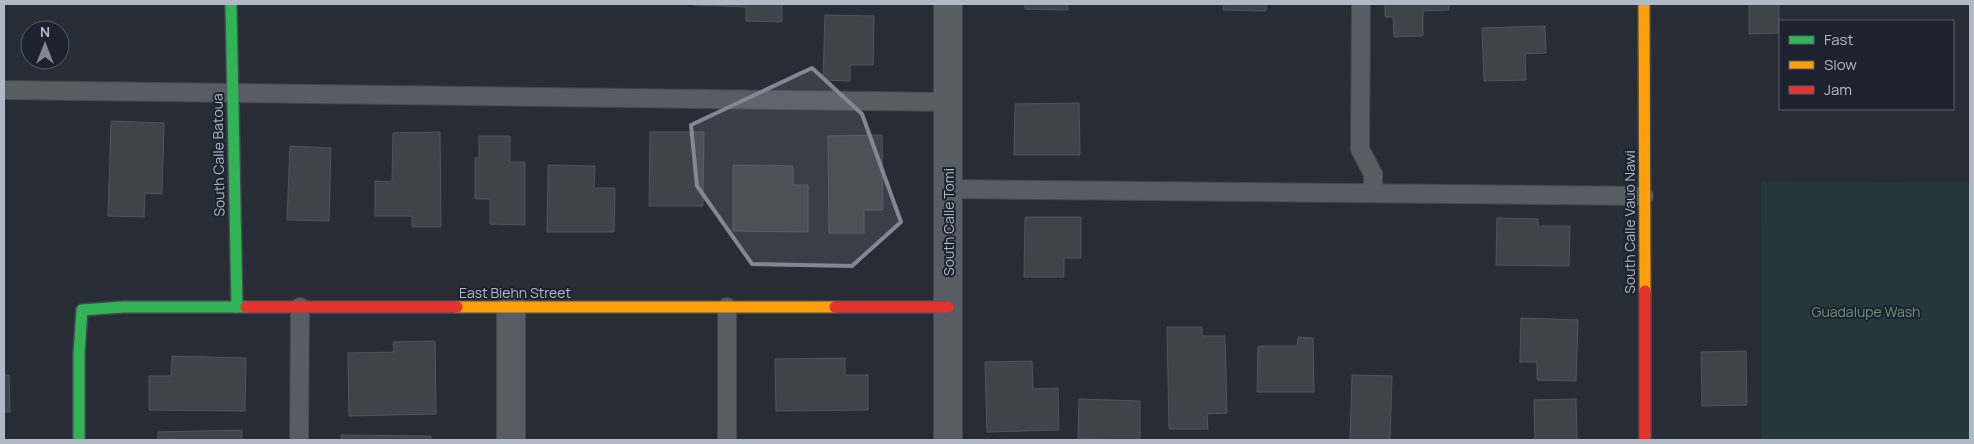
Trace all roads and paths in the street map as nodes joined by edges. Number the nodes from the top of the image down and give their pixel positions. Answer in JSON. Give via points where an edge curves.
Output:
{"nodes":[{"id":1,"x":231,"y":4,"type":"edge"},
{"id":2,"x":948,"y":4,"type":"edge"},
{"id":3,"x":1361,"y":4,"type":"edge"},
{"id":4,"x":1644,"y":4,"type":"edge"},
{"id":5,"x":4,"y":90,"type":"edge"},
{"id":6,"x":232,"y":92,"type":"junction"},
{"id":7,"x":948,"y":102,"type":"junction"},
{"id":8,"x":948,"y":189,"type":"junction"},
{"id":9,"x":1373,"y":193,"type":"junction"},
{"id":10,"x":1644,"y":196,"type":"junction"},
{"id":11,"x":237,"y":306,"type":"junction"},
{"id":12,"x":300,"y":306,"type":"junction"},
{"id":13,"x":511,"y":306,"type":"junction"},
{"id":14,"x":727,"y":306,"type":"junction"},
{"id":15,"x":948,"y":306,"type":"junction"},
{"id":16,"x":79,"y":440,"type":"edge"},
{"id":17,"x":299,"y":440,"type":"edge"},
{"id":18,"x":511,"y":440,"type":"edge"},
{"id":19,"x":727,"y":440,"type":"edge"},
{"id":20,"x":948,"y":440,"type":"edge"},
{"id":21,"x":1644,"y":440,"type":"edge"}],
"edges":[{"from":1,"to":6,"type":"street","name":"South Calle Batoua"},
{"from":2,"to":7,"type":"street","name":"South Calle Tomi"},
{"from":3,"to":9,"type":"lane","via":[[1360,149],[1373,174]]},
{"from":4,"to":10,"type":"street","name":"South Calle Vauo Nawi"},
{"from":5,"to":6,"type":"lane"},
{"from":6,"to":7,"type":"lane"},
{"from":6,"to":11,"type":"street","name":"South Calle Batoua"},
{"from":7,"to":8,"type":"street","name":"South Calle Tomi"},
{"from":8,"to":9,"type":"lane"},
{"from":8,"to":15,"type":"street","name":"South Calle Tomi"},
{"from":9,"to":10,"type":"lane"},
{"from":10,"to":21,"type":"street","name":"South Calle Vauo Nawi"},
{"from":11,"to":12,"type":"street","name":"East Biehn Street"},
{"from":11,"to":16,"type":"street","name":"East Biehn Street","via":[[123,306],[82,310]]},
{"from":12,"to":13,"type":"street","name":"East Biehn Street"},
{"from":12,"to":17,"type":"lane"},
{"from":13,"to":14,"type":"street","name":"East Biehn Street"},
{"from":13,"to":18,"type":"street"},
{"from":14,"to":15,"type":"street","name":"East Biehn Street"},
{"from":14,"to":19,"type":"lane"},
{"from":15,"to":20,"type":"street","name":"South Calle Tomi"}]}
